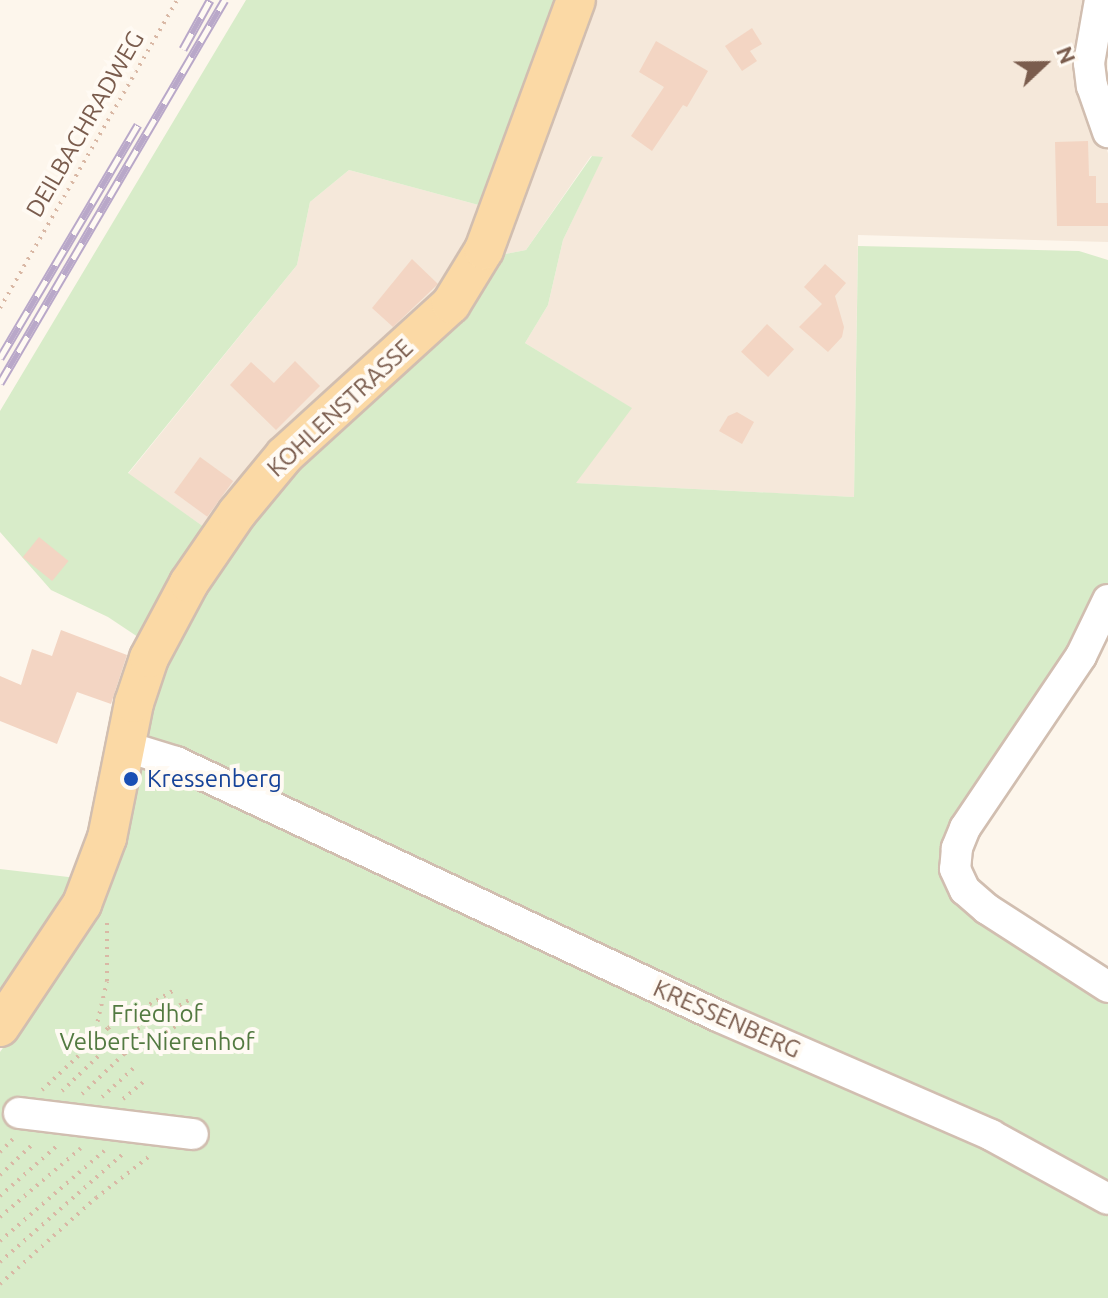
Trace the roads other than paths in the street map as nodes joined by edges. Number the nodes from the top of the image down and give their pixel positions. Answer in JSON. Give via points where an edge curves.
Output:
{"nodes":[{"id":1,"x":576,"y":0,"type":"edge"},
{"id":2,"x":1100,"y":0,"type":"edge"},
{"id":3,"x":1108,"y":132,"type":"edge"},
{"id":4,"x":1108,"y":600,"type":"edge"},
{"id":5,"x":124,"y":746,"type":"junction"},
{"id":6,"x":1108,"y":987,"type":"edge"},
{"id":7,"x":0,"y":1027,"type":"edge"},
{"id":8,"x":38,"y":1115,"type":"road end"},
{"id":9,"x":153,"y":1129,"type":"road end"},
{"id":10,"x":1108,"y":1199,"type":"edge"}],
"edges":[{"from":1,"to":5,"type":"main road","name":"KOHLENSTRASSE","via":[[484,250],[451,304],[285,455],[237,513],[189,583],[149,658]]},
{"from":2,"to":3,"type":"street","via":[[1089,63]]},
{"from":4,"to":6,"type":"street","via":[[1081,656],[965,828],[955,869],[965,890],[987,909]]},
{"from":5,"to":7,"type":"main road","name":"KOHLENSTRASSE","via":[[107,838],[82,904]]},
{"from":5,"to":10,"type":"street","name":"KRESSENBERG","via":[[176,762],[720,1017],[991,1135]]},
{"from":8,"to":9,"type":"street"}]}
